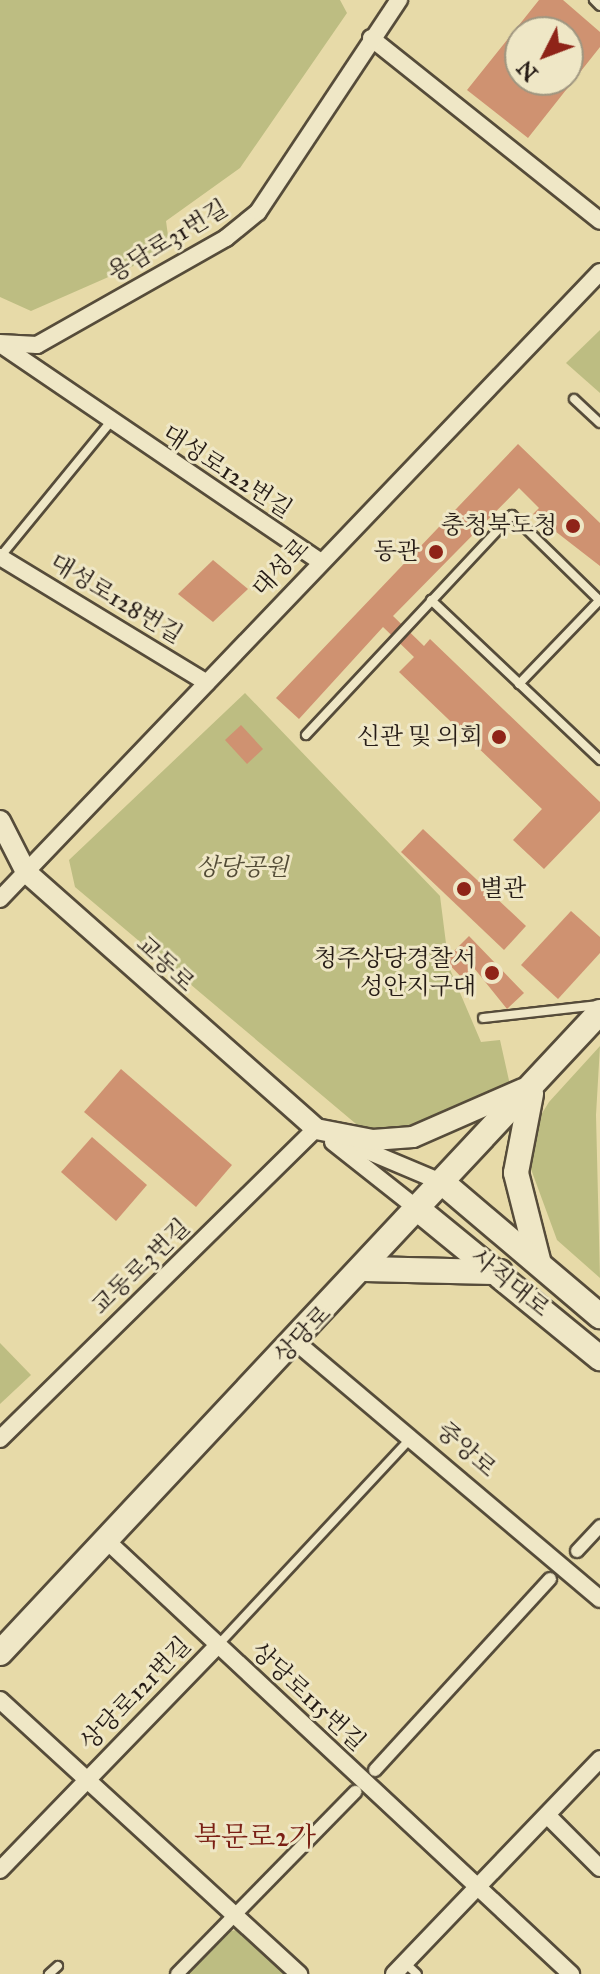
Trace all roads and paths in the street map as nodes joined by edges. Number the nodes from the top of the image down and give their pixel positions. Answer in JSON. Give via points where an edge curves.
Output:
{"nodes":[{"id":1,"x":399,"y":0,"type":"edge"},
{"id":2,"x":594,"y":0,"type":"edge"},
{"id":3,"x":600,"y":6,"type":"edge"},
{"id":4,"x":371,"y":38,"type":"junction"},
{"id":5,"x":600,"y":221,"type":"edge"},
{"id":6,"x":600,"y":272,"type":"edge"},
{"id":7,"x":0,"y":343,"type":"edge"},
{"id":8,"x":574,"y":399,"type":"dead end"},
{"id":9,"x":600,"y":423,"type":"edge"},
{"id":10,"x":109,"y":424,"type":"junction"},
{"id":11,"x":0,"y":557,"type":"edge"},
{"id":12,"x":319,"y":561,"type":"junction"},
{"id":13,"x":431,"y":600,"type":"junction"},
{"id":14,"x":600,"y":601,"type":"edge"},
{"id":15,"x":207,"y":683,"type":"junction"},
{"id":16,"x":519,"y":684,"type":"junction"},
{"id":17,"x":306,"y":735,"type":"dead end"},
{"id":18,"x":600,"y":760,"type":"edge"},
{"id":19,"x":0,"y":821,"type":"edge"},
{"id":20,"x":26,"y":872,"type":"junction"},
{"id":21,"x":0,"y":899,"type":"edge"},
{"id":22,"x":600,"y":1005,"type":"edge"},
{"id":23,"x":600,"y":1012,"type":"edge"},
{"id":24,"x":483,"y":1018,"type":"dead end"},
{"id":25,"x":535,"y":1082,"type":"junction"},
{"id":26,"x":316,"y":1129,"type":"junction"},
{"id":27,"x":443,"y":1183,"type":"junction"},
{"id":28,"x":419,"y":1210,"type":"junction"},
{"id":29,"x":541,"y":1266,"type":"junction"},
{"id":30,"x":365,"y":1269,"type":"junction"},
{"id":31,"x":500,"y":1272,"type":"junction"},
{"id":32,"x":600,"y":1316,"type":"edge"},
{"id":33,"x":296,"y":1342,"type":"junction"},
{"id":34,"x":600,"y":1358,"type":"edge"},
{"id":35,"x":413,"y":1436,"type":"junction"},
{"id":36,"x":0,"y":1439,"type":"edge"},
{"id":37,"x":600,"y":1526,"type":"edge"},
{"id":38,"x":107,"y":1541,"type":"junction"},
{"id":39,"x":577,"y":1551,"type":"dead end"},
{"id":40,"x":550,"y":1579,"type":"dead end"},
{"id":41,"x":600,"y":1599,"type":"edge"},
{"id":42,"x":218,"y":1645,"type":"junction"},
{"id":43,"x":0,"y":1653,"type":"edge"},
{"id":44,"x":0,"y":1700,"type":"edge"},
{"id":45,"x":600,"y":1759,"type":"edge"},
{"id":46,"x":375,"y":1770,"type":"dead end"},
{"id":47,"x":90,"y":1777,"type":"junction"},
{"id":48,"x":355,"y":1792,"type":"dead end"},
{"id":49,"x":547,"y":1815,"type":"junction"},
{"id":50,"x":600,"y":1868,"type":"edge"},
{"id":51,"x":0,"y":1870,"type":"edge"},
{"id":52,"x":478,"y":1888,"type":"junction"},
{"id":53,"x":237,"y":1914,"type":"junction"},
{"id":54,"x":58,"y":1966,"type":"dead end"},
{"id":55,"x":405,"y":1970,"type":"edge"},
{"id":56,"x":49,"y":1974,"type":"edge"},
{"id":57,"x":177,"y":1974,"type":"edge"},
{"id":58,"x":299,"y":1974,"type":"edge"},
{"id":59,"x":571,"y":1974,"type":"edge"}],
"edges":[{"from":1,"to":4,"type":"street","name":"용담로31번길"},
{"from":2,"to":3,"type":"lane"},
{"from":4,"to":5,"type":"street"},
{"from":4,"to":7,"type":"street","name":"용담로31번길","via":[[247,221],[37,345]]},
{"from":6,"to":12,"type":"street","name":"대성로"},
{"from":7,"to":10,"type":"street","name":"대성로122번길"},
{"from":8,"to":9,"type":"lane"},
{"from":10,"to":11,"type":"lane"},
{"from":10,"to":12,"type":"street","name":"대성로122번길"},
{"from":11,"to":15,"type":"street","name":"대성로128번길"},
{"from":12,"to":15,"type":"street","name":"대성로"},
{"from":13,"to":14,"type":"lane","via":[[512,515]]},
{"from":13,"to":16,"type":"lane"},
{"from":13,"to":17,"type":"lane"},
{"from":14,"to":16,"type":"lane"},
{"from":15,"to":20,"type":"street","name":"대성로"},
{"from":16,"to":18,"type":"lane"},
{"from":19,"to":20,"type":"street","name":"교동로"},
{"from":20,"to":21,"type":"street","name":"대성로"},
{"from":20,"to":26,"type":"street","name":"교동로"},
{"from":22,"to":24,"type":"lane"},
{"from":23,"to":25,"type":"main road","name":"상당로"},
{"from":25,"to":26,"type":"street","via":[[475,1116],[413,1137],[373,1140]]},
{"from":25,"to":27,"type":"main road","name":"상당로"},
{"from":25,"to":29,"type":"main road","via":[[519,1130],[516,1173]]},
{"from":26,"to":27,"type":"street","name":"교동로"},
{"from":26,"to":28,"type":"street","name":"교동로"},
{"from":26,"to":36,"type":"street","name":"교동로3번길"},
{"from":27,"to":28,"type":"main road","name":"상당로"},
{"from":27,"to":29,"type":"main road","name":"사직대로"},
{"from":28,"to":30,"type":"main road","name":"상당로"},
{"from":28,"to":31,"type":"main road","name":"사직대로"},
{"from":29,"to":32,"type":"main road","name":"사직대로"},
{"from":30,"to":31,"type":"main road"},
{"from":30,"to":33,"type":"main road","name":"상당로"},
{"from":31,"to":34,"type":"main road","name":"사직대로"},
{"from":33,"to":35,"type":"street","name":"중앙로"},
{"from":33,"to":38,"type":"main road","name":"상당로"},
{"from":35,"to":41,"type":"street","name":"중앙로"},
{"from":35,"to":42,"type":"lane"},
{"from":37,"to":39,"type":"street"},
{"from":38,"to":42,"type":"street","name":"상당로115번길"},
{"from":38,"to":43,"type":"main road","name":"상당로"},
{"from":40,"to":46,"type":"street"},
{"from":42,"to":47,"type":"street","name":"상당로121번길"},
{"from":42,"to":52,"type":"street","name":"상당로115번길"},
{"from":44,"to":47,"type":"street","name":"상당로121번길"},
{"from":45,"to":49,"type":"street"},
{"from":47,"to":51,"type":"street"},
{"from":47,"to":53,"type":"street","name":"상당로121번길"},
{"from":48,"to":53,"type":"street"},
{"from":49,"to":50,"type":"street"},
{"from":49,"to":52,"type":"street"},
{"from":52,"to":55,"type":"street"},
{"from":52,"to":59,"type":"street","name":"상당로115번길"},
{"from":53,"to":57,"type":"street"},
{"from":53,"to":58,"type":"street","name":"상당로121번길"},
{"from":54,"to":56,"type":"lane"}]}
